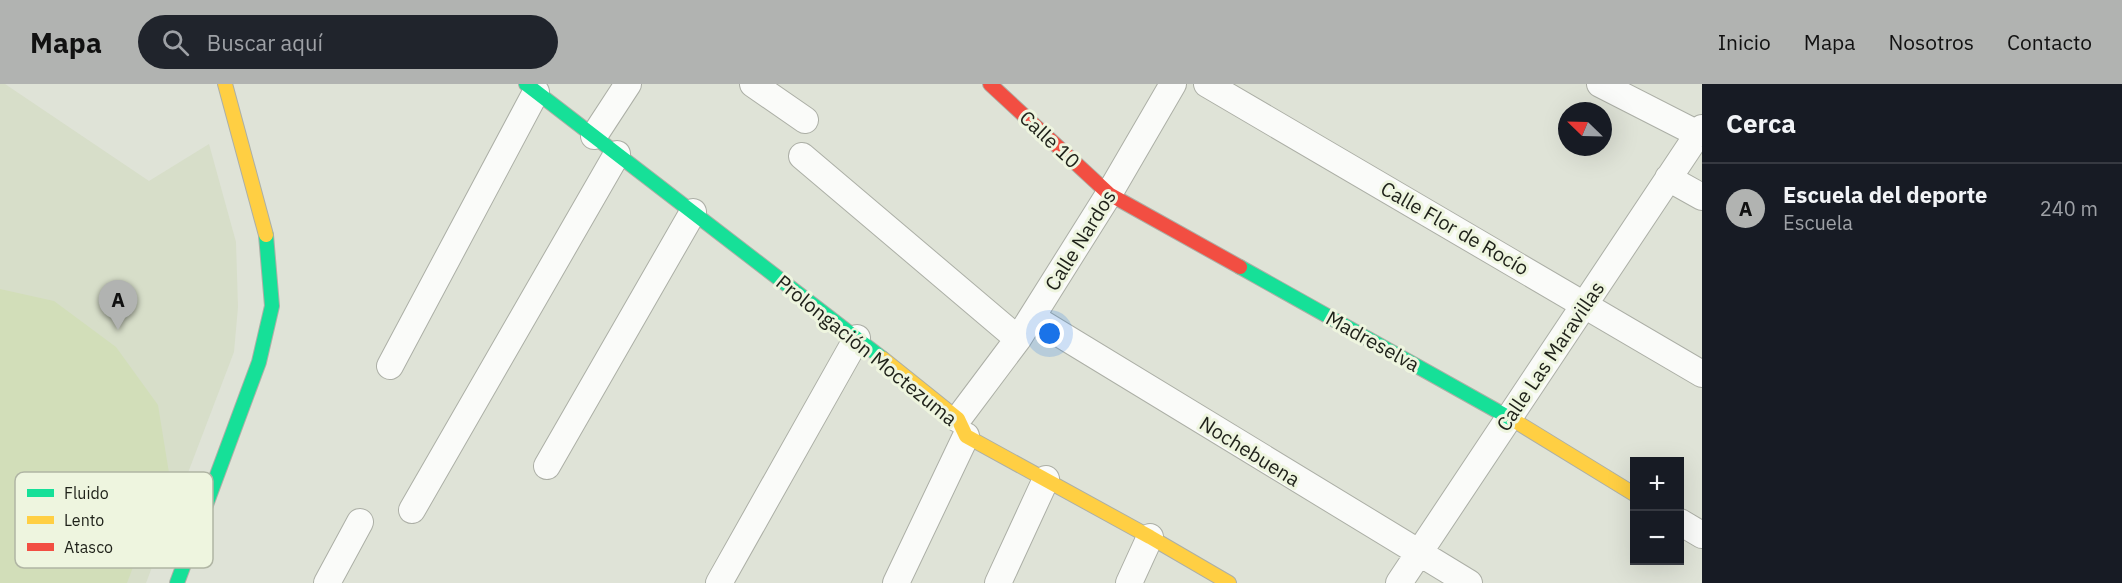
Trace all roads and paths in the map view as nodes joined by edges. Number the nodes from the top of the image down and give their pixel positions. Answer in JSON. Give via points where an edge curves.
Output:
{"nodes":[{"id":1,"x":225,"y":84,"type":"edge"},
{"id":2,"x":628,"y":84,"type":"edge"},
{"id":3,"x":753,"y":84,"type":"edge"},
{"id":4,"x":990,"y":84,"type":"edge"},
{"id":5,"x":1173,"y":84,"type":"edge"},
{"id":6,"x":1207,"y":84,"type":"edge"},
{"id":7,"x":1600,"y":84,"type":"edge"},
{"id":8,"x":531,"y":88,"type":"edge"},
{"id":9,"x":805,"y":120,"type":"dead end"},
{"id":10,"x":1700,"y":131,"type":"edge"},
{"id":11,"x":594,"y":136,"type":"junction"},
{"id":12,"x":617,"y":154,"type":"junction"},
{"id":13,"x":802,"y":156,"type":"dead end"},
{"id":14,"x":1668,"y":178,"type":"junction"},
{"id":15,"x":1109,"y":194,"type":"junction"},
{"id":16,"x":1702,"y":197,"type":"edge"},
{"id":17,"x":693,"y":212,"type":"junction"},
{"id":18,"x":1585,"y":304,"type":"junction"},
{"id":19,"x":1032,"y":317,"type":"junction"},
{"id":20,"x":857,"y":338,"type":"junction"},
{"id":21,"x":1018,"y":339,"type":"junction"},
{"id":22,"x":390,"y":366,"type":"dead end"},
{"id":23,"x":1702,"y":374,"type":"edge"},
{"id":24,"x":1509,"y":417,"type":"junction"},
{"id":25,"x":962,"y":428,"type":"junction"},
{"id":26,"x":547,"y":466,"type":"dead end"},
{"id":27,"x":1046,"y":479,"type":"junction"},
{"id":28,"x":213,"y":486,"type":"edge"},
{"id":29,"x":1630,"y":491,"type":"edge"},
{"id":30,"x":412,"y":510,"type":"dead end"},
{"id":31,"x":360,"y":522,"type":"dead end"},
{"id":32,"x":1684,"y":524,"type":"edge"},
{"id":33,"x":1702,"y":535,"type":"edge"},
{"id":34,"x":1150,"y":537,"type":"junction"},
{"id":35,"x":1418,"y":554,"type":"junction"},
{"id":36,"x":183,"y":568,"type":"edge"},
{"id":37,"x":177,"y":583,"type":"edge"},
{"id":38,"x":327,"y":583,"type":"edge"},
{"id":39,"x":718,"y":583,"type":"edge"},
{"id":40,"x":896,"y":583,"type":"edge"},
{"id":41,"x":998,"y":583,"type":"edge"},
{"id":42,"x":1129,"y":583,"type":"edge"},
{"id":43,"x":1229,"y":583,"type":"edge"},
{"id":44,"x":1399,"y":583,"type":"edge"},
{"id":45,"x":1469,"y":583,"type":"edge"}],
"edges":[{"from":1,"to":28,"type":"main road","via":[[266,237],[272,306],[259,362]]},
{"from":2,"to":11,"type":"street"},
{"from":3,"to":9,"type":"street"},
{"from":4,"to":15,"type":"main road","name":"Calle 10"},
{"from":5,"to":15,"type":"street","name":"Calle Nardos"},
{"from":6,"to":18,"type":"street","name":"Calle Flor de Rocío"},
{"from":7,"to":10,"type":"street"},
{"from":8,"to":11,"type":"main road","name":"Prolongación Moctezuma"},
{"from":8,"to":22,"type":"street"},
{"from":10,"to":14,"type":"street","name":"Calle Las Maravillas"},
{"from":11,"to":12,"type":"main road","name":"Prolongación Moctezuma"},
{"from":12,"to":17,"type":"main road","name":"Prolongación Moctezuma"},
{"from":12,"to":30,"type":"street"},
{"from":13,"to":21,"type":"street"},
{"from":14,"to":16,"type":"street"},
{"from":14,"to":18,"type":"street","name":"Calle Las Maravillas"},
{"from":15,"to":19,"type":"street","name":"Calle Nardos"},
{"from":15,"to":24,"type":"main road","name":"Madreselva"},
{"from":17,"to":20,"type":"main road","name":"Prolongación Moctezuma"},
{"from":17,"to":26,"type":"street"},
{"from":18,"to":23,"type":"street","name":"Calle Flor de Rocío"},
{"from":18,"to":24,"type":"street","name":"Calle Las Maravillas"},
{"from":19,"to":21,"type":"street","name":"Calle Nardos"},
{"from":19,"to":35,"type":"street","name":"Nochebuena"},
{"from":20,"to":25,"type":"main road","name":"Prolongación Moctezuma"},
{"from":20,"to":39,"type":"street"},
{"from":21,"to":25,"type":"street","name":"Calle Nardos"},
{"from":24,"to":29,"type":"main road","name":"Madreselva"},
{"from":24,"to":35,"type":"street","name":"Calle Las Maravillas"},
{"from":25,"to":27,"type":"main road","name":"Prolongación Moctezuma"},
{"from":25,"to":40,"type":"street","name":"Calle Nardos"},
{"from":27,"to":34,"type":"main road","name":"Prolongación Moctezuma"},
{"from":27,"to":41,"type":"street"},
{"from":31,"to":38,"type":"street"},
{"from":32,"to":33,"type":"street"},
{"from":34,"to":42,"type":"street"},
{"from":34,"to":43,"type":"main road","name":"Prolongación Moctezuma"},
{"from":35,"to":44,"type":"street","name":"Calle Las Maravillas"},
{"from":35,"to":45,"type":"street","name":"Nochebuena"},
{"from":36,"to":37,"type":"main road"}]}
